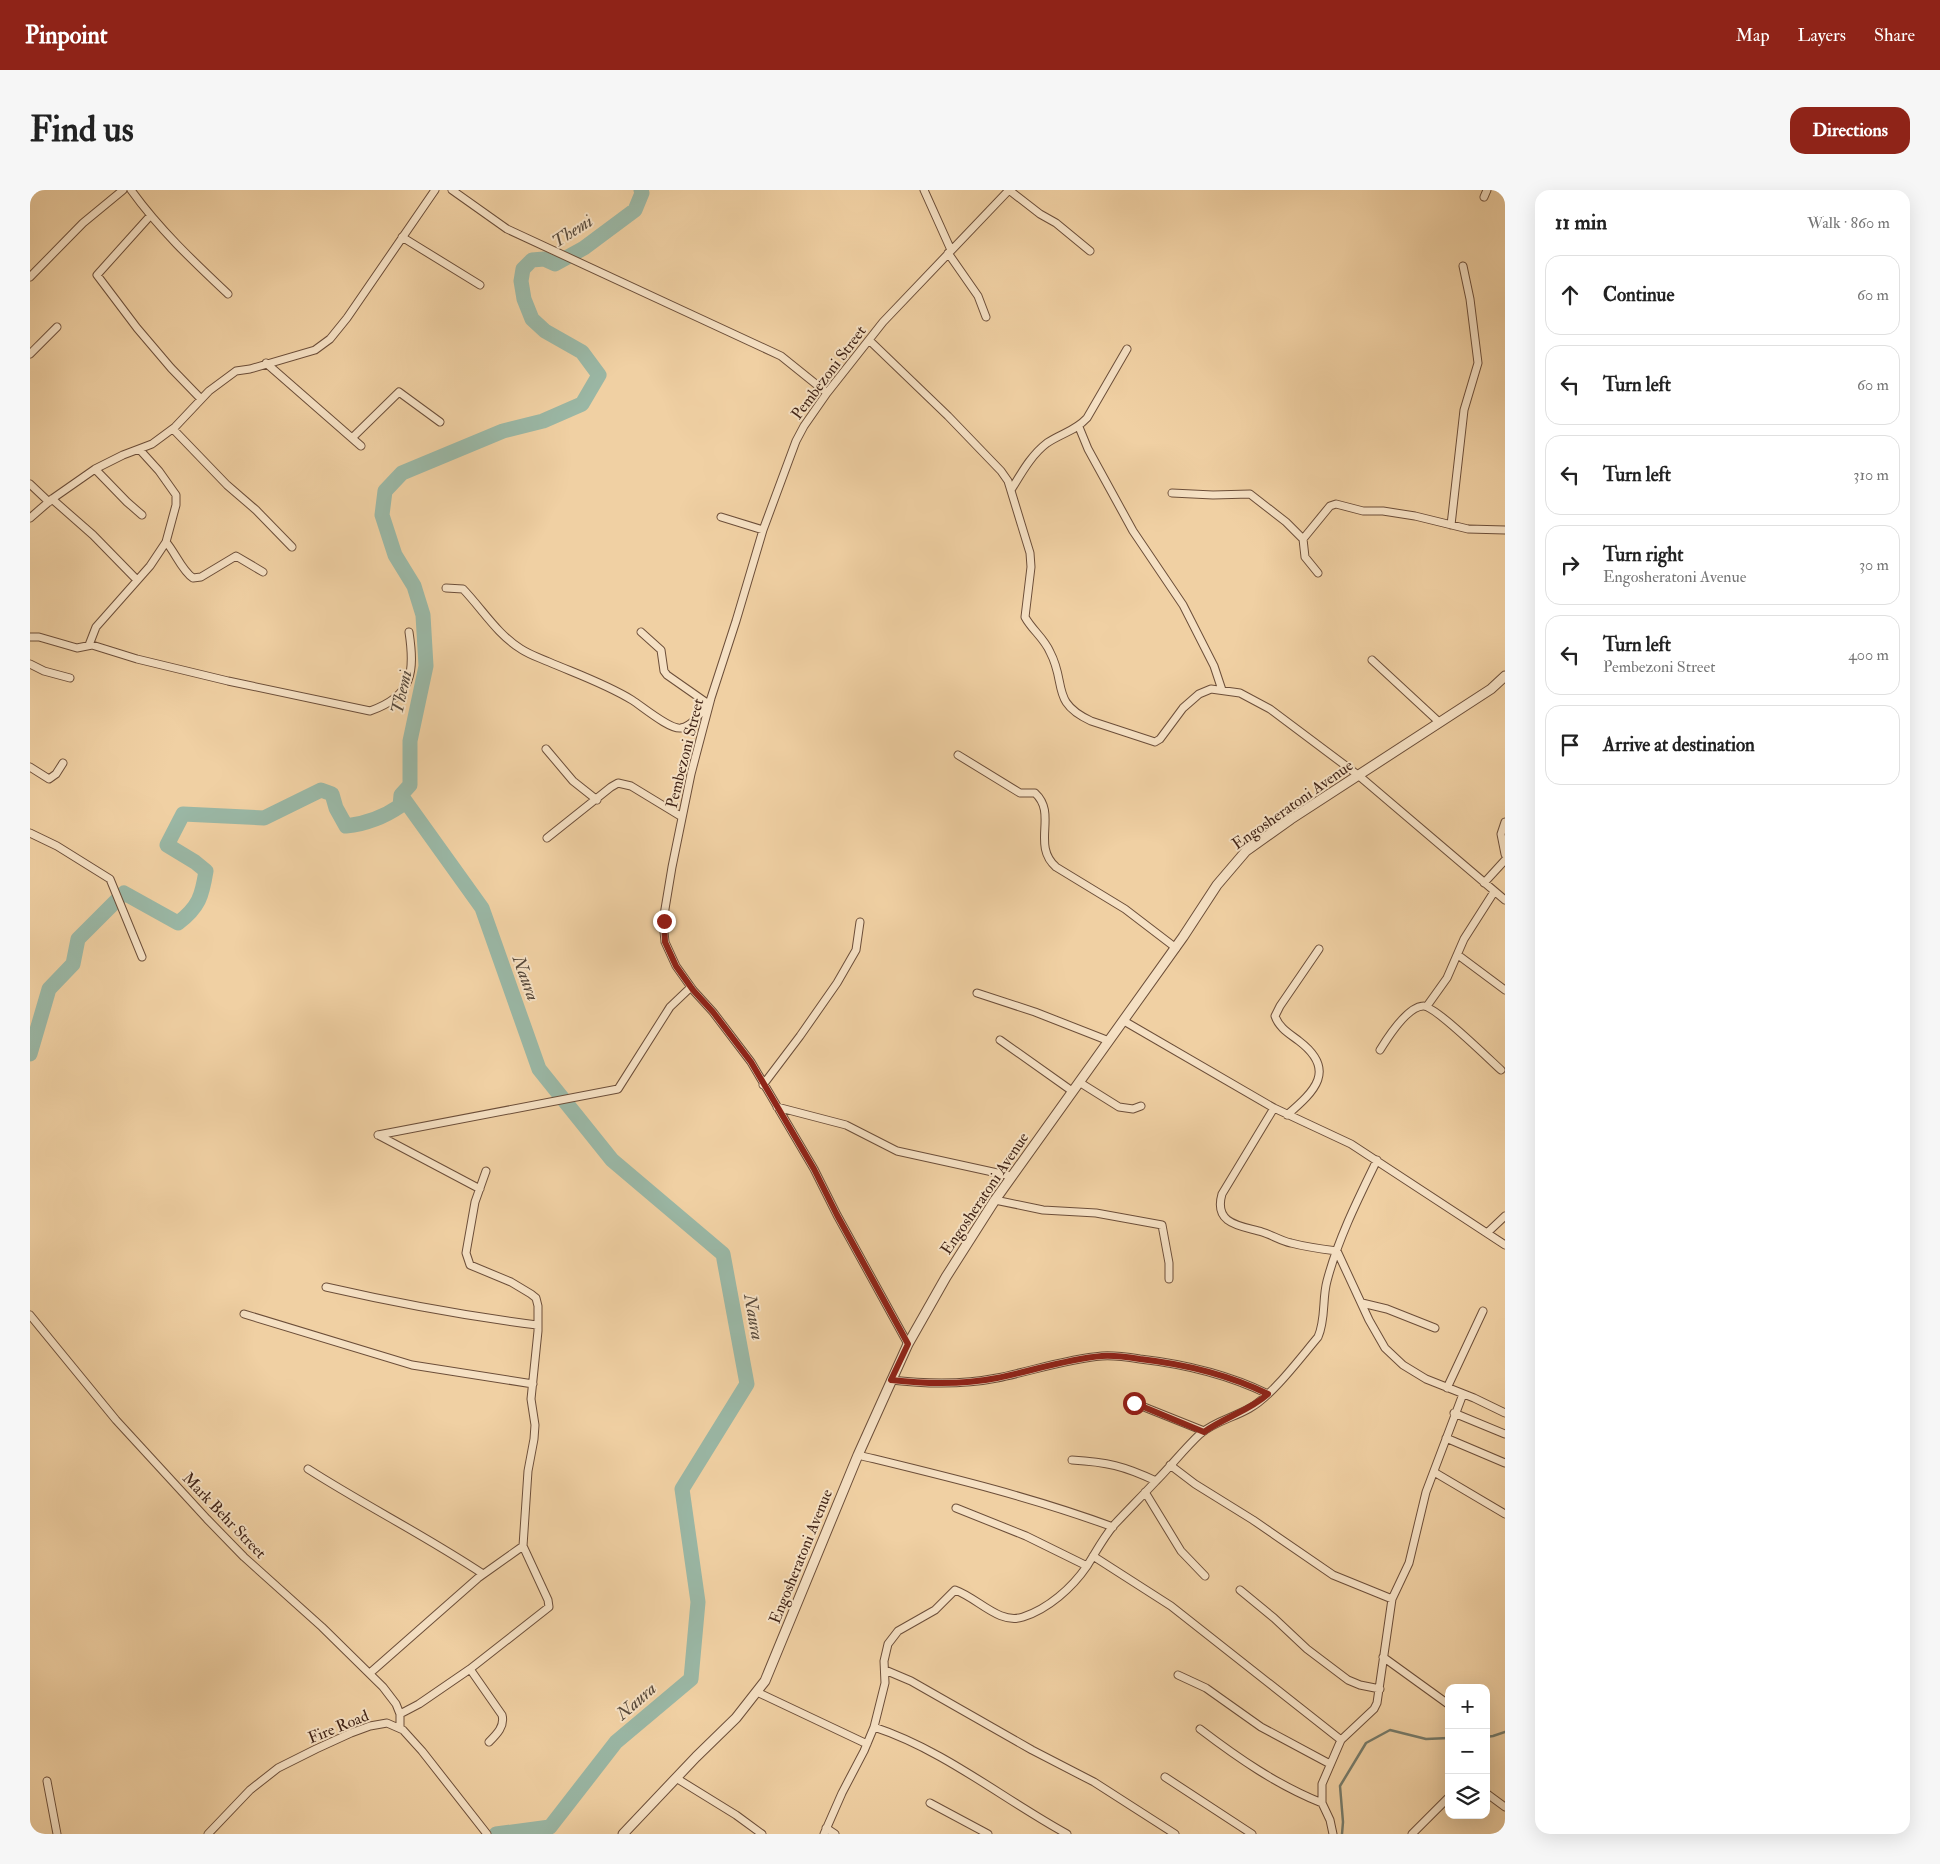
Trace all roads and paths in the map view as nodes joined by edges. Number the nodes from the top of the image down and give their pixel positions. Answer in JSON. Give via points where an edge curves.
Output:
{"nodes":[{"id":1,"x":123,"y":190,"type":"edge"},
{"id":2,"x":131,"y":190,"type":"edge"},
{"id":3,"x":435,"y":190,"type":"edge"},
{"id":4,"x":452,"y":190,"type":"edge"},
{"id":5,"x":924,"y":190,"type":"edge"},
{"id":6,"x":1009,"y":190,"type":"edge"},
{"id":7,"x":150,"y":216,"type":"junction"},
{"id":8,"x":402,"y":237,"type":"junction"},
{"id":9,"x":949,"y":251,"type":"junction"},
{"id":10,"x":1090,"y":251,"type":"dead end"},
{"id":11,"x":1463,"y":266,"type":"dead end"},
{"id":12,"x":30,"y":277,"type":"edge"},
{"id":13,"x":480,"y":285,"type":"dead end"},
{"id":14,"x":228,"y":294,"type":"dead end"},
{"id":15,"x":986,"y":317,"type":"dead end"},
{"id":16,"x":57,"y":327,"type":"dead end"},
{"id":17,"x":869,"y":340,"type":"junction"},
{"id":18,"x":1127,"y":349,"type":"dead end"},
{"id":19,"x":30,"y":354,"type":"edge"},
{"id":20,"x":266,"y":363,"type":"junction"},
{"id":21,"x":827,"y":393,"type":"junction"},
{"id":22,"x":201,"y":399,"type":"junction"},
{"id":23,"x":440,"y":422,"type":"dead end"},
{"id":24,"x":1079,"y":426,"type":"junction"},
{"id":25,"x":173,"y":428,"type":"junction"},
{"id":26,"x":352,"y":438,"type":"junction"},
{"id":27,"x":361,"y":446,"type":"dead end"},
{"id":28,"x":140,"y":450,"type":"junction"},
{"id":29,"x":95,"y":470,"type":"junction"},
{"id":30,"x":30,"y":484,"type":"edge"},
{"id":31,"x":1011,"y":490,"type":"junction"},
{"id":32,"x":1172,"y":493,"type":"dead end"},
{"id":33,"x":50,"y":500,"type":"junction"},
{"id":34,"x":142,"y":515,"type":"dead end"},
{"id":35,"x":721,"y":517,"type":"dead end"},
{"id":36,"x":30,"y":518,"type":"edge"},
{"id":37,"x":1451,"y":525,"type":"junction"},
{"id":38,"x":763,"y":530,"type":"junction"},
{"id":39,"x":1505,"y":530,"type":"edge"},
{"id":40,"x":1303,"y":539,"type":"junction"},
{"id":41,"x":166,"y":542,"type":"junction"},
{"id":42,"x":292,"y":547,"type":"dead end"},
{"id":43,"x":262,"y":572,"type":"dead end"},
{"id":44,"x":1318,"y":573,"type":"dead end"},
{"id":45,"x":137,"y":580,"type":"junction"},
{"id":46,"x":446,"y":588,"type":"dead end"},
{"id":47,"x":408,"y":632,"type":"dead end"},
{"id":48,"x":640,"y":632,"type":"dead end"},
{"id":49,"x":30,"y":637,"type":"edge"},
{"id":50,"x":89,"y":645,"type":"junction"},
{"id":51,"x":1372,"y":660,"type":"dead end"},
{"id":52,"x":30,"y":664,"type":"edge"},
{"id":53,"x":1505,"y":676,"type":"edge"},
{"id":54,"x":70,"y":678,"type":"dead end"},
{"id":55,"x":1222,"y":690,"type":"junction"},
{"id":56,"x":709,"y":701,"type":"junction"},
{"id":57,"x":1439,"y":722,"type":"junction"},
{"id":58,"x":546,"y":749,"type":"dead end"},
{"id":59,"x":958,"y":755,"type":"dead end"},
{"id":60,"x":63,"y":763,"type":"dead end"},
{"id":61,"x":30,"y":767,"type":"edge"},
{"id":62,"x":1358,"y":775,"type":"junction"},
{"id":63,"x":597,"y":800,"type":"junction"},
{"id":64,"x":682,"y":817,"type":"junction"},
{"id":65,"x":1505,"y":822,"type":"edge"},
{"id":66,"x":30,"y":833,"type":"edge"},
{"id":67,"x":547,"y":838,"type":"dead end"},
{"id":68,"x":1505,"y":854,"type":"edge"},
{"id":69,"x":1505,"y":860,"type":"edge"},
{"id":70,"x":1484,"y":883,"type":"junction"},
{"id":71,"x":1494,"y":892,"type":"junction"},
{"id":72,"x":1505,"y":900,"type":"edge"},
{"id":73,"x":860,"y":922,"type":"dead end"},
{"id":74,"x":1176,"y":948,"type":"junction"},
{"id":75,"x":1320,"y":949,"type":"dead end"},
{"id":76,"x":1458,"y":955,"type":"junction"},
{"id":77,"x":142,"y":957,"type":"dead end"},
{"id":78,"x":691,"y":987,"type":"junction"},
{"id":79,"x":1505,"y":990,"type":"edge"},
{"id":80,"x":977,"y":993,"type":"dead end"},
{"id":81,"x":1428,"y":1006,"type":"junction"},
{"id":82,"x":1124,"y":1021,"type":"junction"},
{"id":83,"x":1000,"y":1040,"type":"dead end"},
{"id":84,"x":1109,"y":1041,"type":"junction"},
{"id":85,"x":1380,"y":1050,"type":"dead end"},
{"id":86,"x":1501,"y":1070,"type":"dead end"},
{"id":87,"x":1079,"y":1082,"type":"junction"},
{"id":88,"x":763,"y":1085,"type":"junction"},
{"id":89,"x":1072,"y":1091,"type":"junction"},
{"id":90,"x":1141,"y":1106,"type":"dead end"},
{"id":91,"x":777,"y":1107,"type":"junction"},
{"id":92,"x":1274,"y":1108,"type":"junction"},
{"id":93,"x":1287,"y":1115,"type":"junction"},
{"id":94,"x":1377,"y":1160,"type":"junction"},
{"id":95,"x":486,"y":1170,"type":"dead end"},
{"id":96,"x":1011,"y":1176,"type":"junction"},
{"id":97,"x":480,"y":1189,"type":"junction"},
{"id":98,"x":995,"y":1200,"type":"junction"},
{"id":99,"x":1505,"y":1216,"type":"edge"},
{"id":100,"x":1487,"y":1233,"type":"junction"},
{"id":101,"x":1505,"y":1245,"type":"edge"},
{"id":102,"x":1336,"y":1251,"type":"junction"},
{"id":103,"x":1169,"y":1280,"type":"dead end"},
{"id":104,"x":326,"y":1287,"type":"dead end"},
{"id":105,"x":1362,"y":1303,"type":"junction"},
{"id":106,"x":1483,"y":1310,"type":"dead end"},
{"id":107,"x":244,"y":1314,"type":"dead end"},
{"id":108,"x":30,"y":1315,"type":"edge"},
{"id":109,"x":537,"y":1325,"type":"junction"},
{"id":110,"x":1435,"y":1328,"type":"dead end"},
{"id":111,"x":908,"y":1344,"type":"junction"},
{"id":112,"x":891,"y":1380,"type":"junction"},
{"id":113,"x":534,"y":1384,"type":"junction"},
{"id":114,"x":1447,"y":1388,"type":"junction"},
{"id":115,"x":1268,"y":1394,"type":"junction"},
{"id":116,"x":1463,"y":1394,"type":"junction"},
{"id":117,"x":1134,"y":1403,"type":"dead end"},
{"id":118,"x":1505,"y":1412,"type":"edge"},
{"id":119,"x":1454,"y":1413,"type":"junction"},
{"id":120,"x":1204,"y":1432,"type":"junction"},
{"id":121,"x":1505,"y":1434,"type":"edge"},
{"id":122,"x":1446,"y":1438,"type":"junction"},
{"id":123,"x":858,"y":1455,"type":"junction"},
{"id":124,"x":1072,"y":1460,"type":"dead end"},
{"id":125,"x":1505,"y":1463,"type":"edge"},
{"id":126,"x":1170,"y":1465,"type":"junction"},
{"id":127,"x":308,"y":1469,"type":"dead end"},
{"id":128,"x":1434,"y":1472,"type":"junction"},
{"id":129,"x":1156,"y":1482,"type":"junction"},
{"id":130,"x":1145,"y":1492,"type":"junction"},
{"id":131,"x":956,"y":1508,"type":"dead end"},
{"id":132,"x":1505,"y":1514,"type":"edge"},
{"id":133,"x":1113,"y":1527,"type":"junction"},
{"id":134,"x":523,"y":1546,"type":"junction"},
{"id":135,"x":1093,"y":1556,"type":"junction"},
{"id":136,"x":1087,"y":1566,"type":"junction"},
{"id":137,"x":483,"y":1574,"type":"junction"},
{"id":138,"x":1205,"y":1576,"type":"dead end"},
{"id":139,"x":1240,"y":1590,"type":"dead end"},
{"id":140,"x":1392,"y":1599,"type":"junction"},
{"id":141,"x":1383,"y":1657,"type":"junction"},
{"id":142,"x":470,"y":1669,"type":"junction"},
{"id":143,"x":885,"y":1670,"type":"junction"},
{"id":144,"x":370,"y":1673,"type":"junction"},
{"id":145,"x":1178,"y":1675,"type":"dead end"},
{"id":146,"x":1380,"y":1689,"type":"junction"},
{"id":147,"x":757,"y":1692,"type":"junction"},
{"id":148,"x":1445,"y":1702,"type":"edge"},
{"id":149,"x":400,"y":1714,"type":"junction"},
{"id":150,"x":874,"y":1727,"type":"junction"},
{"id":151,"x":400,"y":1728,"type":"junction"},
{"id":152,"x":1200,"y":1729,"type":"dead end"},
{"id":153,"x":1341,"y":1740,"type":"junction"},
{"id":154,"x":490,"y":1742,"type":"dead end"},
{"id":155,"x":867,"y":1744,"type":"junction"},
{"id":156,"x":1330,"y":1764,"type":"junction"},
{"id":157,"x":1165,"y":1777,"type":"dead end"},
{"id":158,"x":676,"y":1778,"type":"junction"},
{"id":159,"x":47,"y":1781,"type":"dead end"},
{"id":160,"x":1490,"y":1796,"type":"edge"},
{"id":161,"x":1445,"y":1801,"type":"edge"},
{"id":162,"x":930,"y":1803,"type":"dead end"},
{"id":163,"x":1322,"y":1803,"type":"junction"},
{"id":164,"x":1505,"y":1806,"type":"edge"},
{"id":165,"x":825,"y":1831,"type":"edge"},
{"id":166,"x":57,"y":1834,"type":"edge"},
{"id":167,"x":208,"y":1834,"type":"edge"},
{"id":168,"x":487,"y":1834,"type":"edge"},
{"id":169,"x":623,"y":1834,"type":"edge"},
{"id":170,"x":762,"y":1834,"type":"edge"},
{"id":171,"x":835,"y":1834,"type":"edge"},
{"id":172,"x":988,"y":1834,"type":"edge"},
{"id":173,"x":1067,"y":1834,"type":"edge"},
{"id":174,"x":1175,"y":1834,"type":"edge"},
{"id":175,"x":1252,"y":1834,"type":"edge"},
{"id":176,"x":1333,"y":1834,"type":"edge"},
{"id":177,"x":1412,"y":1834,"type":"edge"}],
"edges":[{"from":1,"to":12,"type":"street","via":[[83,223]]},
{"from":2,"to":7,"type":"street"},
{"from":3,"to":8,"type":"street"},
{"from":4,"to":21,"type":"street","via":[[507,229],[781,356]]},
{"from":5,"to":9,"type":"street"},
{"from":6,"to":9,"type":"street","name":"Pembezoni Street"},
{"from":6,"to":10,"type":"street"},
{"from":7,"to":14,"type":"street"},
{"from":7,"to":22,"type":"street","via":[[97,275],[136,328]]},
{"from":8,"to":13,"type":"street"},
{"from":8,"to":20,"type":"street","via":[[347,318],[323,345]]},
{"from":9,"to":15,"type":"street","via":[[978,296]]},
{"from":9,"to":17,"type":"street","name":"Pembezoni Street"},
{"from":11,"to":37,"type":"street","via":[[1478,364],[1464,410]]},
{"from":16,"to":19,"type":"street"},
{"from":17,"to":21,"type":"street","name":"Pembezoni Street"},
{"from":17,"to":31,"type":"street","via":[[996,466]]},
{"from":18,"to":24,"type":"street","via":[[1087,418]]},
{"from":20,"to":22,"type":"street","via":[[236,371]]},
{"from":20,"to":26,"type":"street"},
{"from":21,"to":38,"type":"street","name":"Pembezoni Street","via":[[796,441]]},
{"from":22,"to":25,"type":"street"},
{"from":23,"to":26,"type":"street","via":[[398,392]]},
{"from":24,"to":31,"type":"street","via":[[1047,443],[1034,455]]},
{"from":24,"to":55,"type":"street","via":[[1088,449],[1133,530],[1183,605],[1214,666]]},
{"from":25,"to":28,"type":"street"},
{"from":25,"to":42,"type":"street","via":[[226,485]]},
{"from":26,"to":27,"type":"street"},
{"from":28,"to":29,"type":"street"},
{"from":28,"to":41,"type":"street","via":[[176,495]]},
{"from":29,"to":33,"type":"street"},
{"from":29,"to":34,"type":"street"},
{"from":30,"to":33,"type":"street"},
{"from":31,"to":55,"type":"street","via":[[1032,567],[1025,617],[1051,652],[1066,704],[1091,721],[1156,742],[1190,701],[1211,689]]},
{"from":32,"to":40,"type":"street","via":[[1250,494]]},
{"from":33,"to":36,"type":"street"},
{"from":33,"to":45,"type":"street","via":[[93,535]]},
{"from":35,"to":38,"type":"street"},
{"from":37,"to":39,"type":"street"},
{"from":37,"to":40,"type":"street","via":[[1415,516],[1332,504]]},
{"from":38,"to":56,"type":"street","name":"Pembezoni Street"},
{"from":40,"to":44,"type":"street","via":[[1305,557]]},
{"from":41,"to":43,"type":"street","via":[[193,578],[201,577],[236,556]]},
{"from":41,"to":45,"type":"street"},
{"from":45,"to":50,"type":"street","via":[[96,628]]},
{"from":46,"to":56,"type":"street","via":[[463,590],[494,627],[522,650],[619,692],[665,724],[675,728],[688,725]]},
{"from":47,"to":50,"type":"street","via":[[413,659],[407,685],[370,711],[228,681]]},
{"from":48,"to":56,"type":"street","via":[[661,650],[667,675]]},
{"from":49,"to":50,"type":"street","via":[[77,648]]},
{"from":51,"to":57,"type":"street"},
{"from":52,"to":54,"type":"street"},
{"from":53,"to":57,"type":"street","name":"Engosheratoni Avenue","via":[[1491,689]]},
{"from":55,"to":62,"type":"street","via":[[1240,692],[1270,708]]},
{"from":56,"to":64,"type":"street","name":"Pembezoni Street"},
{"from":57,"to":62,"type":"street","name":"Engosheratoni Avenue"},
{"from":58,"to":63,"type":"street","via":[[573,781]]},
{"from":59,"to":74,"type":"street","via":[[1020,793],[1035,792],[1044,806],[1048,860],[1125,908]]},
{"from":60,"to":61,"type":"street","via":[[49,779]]},
{"from":62,"to":70,"type":"street"},
{"from":62,"to":74,"type":"street","name":"Engosheratoni Avenue","via":[[1246,851],[1217,885]]},
{"from":63,"to":64,"type":"street","via":[[611,787],[624,783]]},
{"from":63,"to":67,"type":"street"},
{"from":64,"to":78,"type":"street","name":"Pembezoni Street","via":[[664,921],[665,942]]},
{"from":65,"to":68,"type":"street","via":[[1501,834]]},
{"from":66,"to":77,"type":"street","via":[[110,880]]},
{"from":69,"to":70,"type":"street"},
{"from":70,"to":71,"type":"street"},
{"from":71,"to":72,"type":"street"},
{"from":71,"to":76,"type":"street"},
{"from":73,"to":88,"type":"street","via":[[856,950],[800,1036]]},
{"from":74,"to":82,"type":"street","name":"Engosheratoni Avenue"},
{"from":75,"to":93,"type":"street","via":[[1275,1016],[1278,1024],[1317,1059],[1320,1071],[1317,1085]]},
{"from":76,"to":79,"type":"street"},
{"from":76,"to":81,"type":"street"},
{"from":78,"to":88,"type":"street","name":"Pembezoni Street","via":[[751,1062]]},
{"from":78,"to":97,"type":"street","via":[[670,1007],[618,1089],[378,1135]]},
{"from":80,"to":84,"type":"street","via":[[1044,1014]]},
{"from":81,"to":85,"type":"street","via":[[1420,1006],[1397,1025]]},
{"from":81,"to":86,"type":"street"},
{"from":82,"to":84,"type":"street","name":"Engosheratoni Avenue"},
{"from":82,"to":92,"type":"street"},
{"from":83,"to":89,"type":"street"},
{"from":84,"to":87,"type":"street","name":"Engosheratoni Avenue"},
{"from":87,"to":89,"type":"street","name":"Engosheratoni Avenue"},
{"from":87,"to":90,"type":"street","via":[[1119,1107],[1132,1109]]},
{"from":88,"to":91,"type":"street","name":"Pembezoni Street"},
{"from":89,"to":96,"type":"street","name":"Engosheratoni Avenue"},
{"from":91,"to":96,"type":"street","via":[[846,1125],[897,1151]]},
{"from":91,"to":111,"type":"street","name":"Pembezoni Street"},
{"from":92,"to":93,"type":"street"},
{"from":92,"to":102,"type":"street","via":[[1222,1194],[1221,1211],[1227,1220],[1244,1229],[1290,1243]]},
{"from":93,"to":94,"type":"street","via":[[1351,1144]]},
{"from":94,"to":100,"type":"street"},
{"from":94,"to":102,"type":"street"},
{"from":95,"to":97,"type":"street"},
{"from":96,"to":98,"type":"street","name":"Engosheratoni Avenue"},
{"from":97,"to":109,"type":"street","via":[[468,1237],[466,1253],[470,1265],[511,1282],[536,1298]]},
{"from":98,"to":103,"type":"street","via":[[1043,1210],[1096,1213],[1162,1225]]},
{"from":98,"to":111,"type":"street","name":"Engosheratoni Avenue"},
{"from":99,"to":100,"type":"street"},
{"from":100,"to":101,"type":"street"},
{"from":102,"to":105,"type":"street"},
{"from":102,"to":115,"type":"street","via":[[1326,1282],[1322,1329]]},
{"from":104,"to":109,"type":"street","via":[[404,1305]]},
{"from":105,"to":110,"type":"street","via":[[1387,1308]]},
{"from":105,"to":114,"type":"street","via":[[1385,1348],[1403,1365]]},
{"from":106,"to":114,"type":"street"},
{"from":107,"to":113,"type":"street","via":[[412,1365]]},
{"from":108,"to":144,"type":"street","name":"Mark Behr Street","via":[[116,1420],[207,1519]]},
{"from":109,"to":113,"type":"street"},
{"from":111,"to":112,"type":"street","name":"Engosheratoni Avenue"},
{"from":112,"to":115,"type":"street","via":[[972,1382],[1102,1356],[1121,1356],[1189,1366]]},
{"from":112,"to":123,"type":"street","name":"Engosheratoni Avenue"},
{"from":113,"to":134,"type":"street","via":[[531,1398],[535,1425]]},
{"from":114,"to":116,"type":"street"},
{"from":115,"to":120,"type":"street","via":[[1250,1408],[1217,1422]]},
{"from":116,"to":118,"type":"street"},
{"from":116,"to":119,"type":"street"},
{"from":117,"to":120,"type":"street"},
{"from":119,"to":121,"type":"street"},
{"from":119,"to":122,"type":"street"},
{"from":120,"to":126,"type":"street"},
{"from":122,"to":125,"type":"street"},
{"from":122,"to":128,"type":"street"},
{"from":123,"to":133,"type":"street","via":[[985,1486]]},
{"from":123,"to":147,"type":"street","name":"Engosheratoni Avenue","via":[[765,1681]]},
{"from":124,"to":129,"type":"street","via":[[1106,1462]]},
{"from":126,"to":129,"type":"street"},
{"from":126,"to":140,"type":"street","via":[[1333,1575]]},
{"from":127,"to":137,"type":"street","via":[[353,1498],[448,1550]]},
{"from":128,"to":132,"type":"street"},
{"from":128,"to":140,"type":"street","via":[[1409,1563]]},
{"from":129,"to":130,"type":"street"},
{"from":130,"to":133,"type":"street"},
{"from":130,"to":138,"type":"street","via":[[1181,1551]]},
{"from":131,"to":136,"type":"street","via":[[1026,1536]]},
{"from":133,"to":135,"type":"street"},
{"from":134,"to":137,"type":"street"},
{"from":134,"to":142,"type":"street","via":[[549,1607]]},
{"from":135,"to":136,"type":"street"},
{"from":135,"to":153,"type":"street","via":[[1172,1606]]},
{"from":136,"to":143,"type":"street","via":[[1054,1600],[1021,1618],[1008,1620],[998,1616],[955,1590],[935,1610],[907,1625],[892,1638],[886,1651]]},
{"from":137,"to":144,"type":"street"},
{"from":139,"to":146,"type":"street","via":[[1348,1680]]},
{"from":140,"to":141,"type":"street"},
{"from":141,"to":146,"type":"street"},
{"from":141,"to":148,"type":"street"},
{"from":142,"to":149,"type":"street"},
{"from":142,"to":154,"type":"street","via":[[504,1720]]},
{"from":143,"to":150,"type":"street","via":[[885,1684]]},
{"from":143,"to":174,"type":"street","via":[[911,1681],[1094,1782]]},
{"from":144,"to":149,"type":"street","name":"Mark Behr Street","via":[[396,1704]]},
{"from":145,"to":156,"type":"street","via":[[1206,1688],[1261,1727]]},
{"from":146,"to":153,"type":"street","via":[[1374,1709]]},
{"from":147,"to":155,"type":"street"},
{"from":147,"to":158,"type":"street","name":"Engosheratoni Avenue","via":[[736,1718]]},
{"from":149,"to":151,"type":"street"},
{"from":150,"to":155,"type":"street"},
{"from":150,"to":173,"type":"street","via":[[908,1740]]},
{"from":151,"to":167,"type":"street","name":"Fire Road","via":[[387,1723],[370,1726],[290,1761],[259,1781]]},
{"from":151,"to":168,"type":"street"},
{"from":152,"to":163,"type":"street","via":[[1294,1792]]},
{"from":153,"to":156,"type":"street"},
{"from":155,"to":165,"type":"street"},
{"from":156,"to":163,"type":"street","via":[[1322,1784]]},
{"from":157,"to":175,"type":"street"},
{"from":158,"to":169,"type":"street","name":"Engosheratoni Avenue"},
{"from":158,"to":170,"type":"street"},
{"from":159,"to":166,"type":"street"},
{"from":160,"to":164,"type":"street"},
{"from":161,"to":177,"type":"street"},
{"from":162,"to":172,"type":"street"},
{"from":163,"to":176,"type":"street"},
{"from":165,"to":171,"type":"street"}]}
